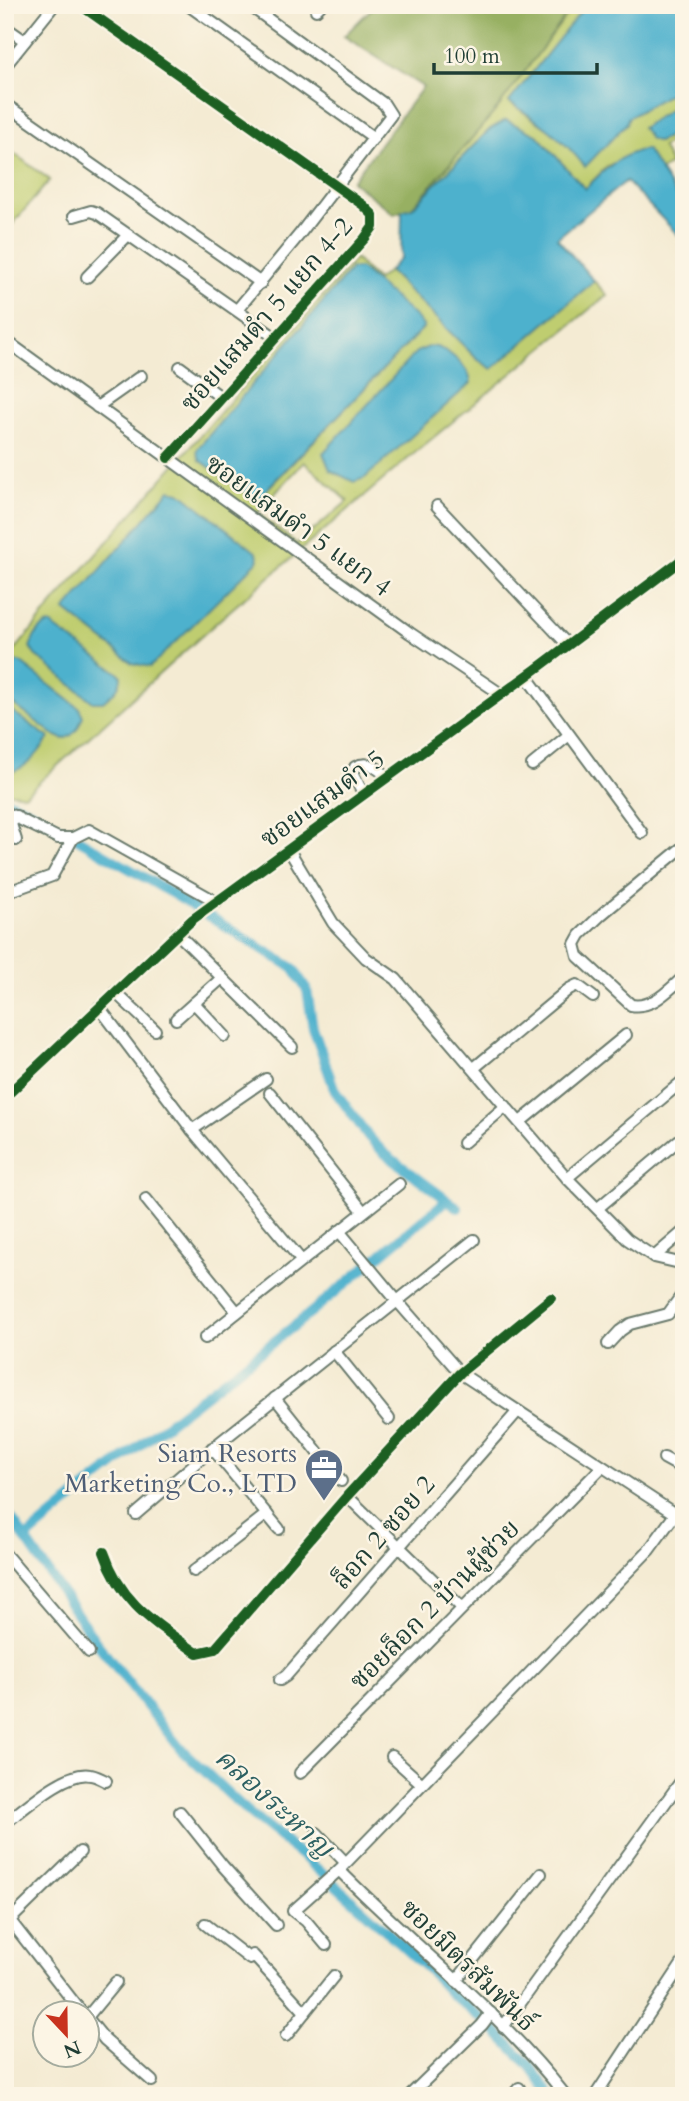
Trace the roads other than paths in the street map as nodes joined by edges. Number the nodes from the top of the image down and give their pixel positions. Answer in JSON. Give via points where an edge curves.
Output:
{"nodes":[{"id":1,"x":54,"y":5,"type":"edge"},
{"id":2,"x":80,"y":5,"type":"edge"},
{"id":3,"x":188,"y":5,"type":"edge"},
{"id":4,"x":249,"y":5,"type":"edge"},
{"id":5,"x":5,"y":27,"type":"edge"},
{"id":6,"x":25,"y":41,"type":"junction"},
{"id":7,"x":5,"y":66,"type":"edge"},
{"id":8,"x":5,"y":103,"type":"edge"},
{"id":9,"x":374,"y":138,"type":"junction"},
{"id":10,"x":336,"y":187,"type":"junction"},
{"id":11,"x":74,"y":216,"type":"dead end"},
{"id":12,"x":128,"y":235,"type":"junction"},
{"id":13,"x":87,"y":277,"type":"dead end"},
{"id":14,"x":261,"y":283,"type":"junction"},
{"id":15,"x":237,"y":310,"type":"junction"},
{"id":16,"x":276,"y":338,"type":"junction"},
{"id":17,"x":5,"y":340,"type":"edge"},
{"id":18,"x":180,"y":368,"type":"dead end"},
{"id":19,"x":141,"y":376,"type":"dead end"},
{"id":20,"x":222,"y":398,"type":"junction"},
{"id":21,"x":97,"y":407,"type":"junction"},
{"id":22,"x":168,"y":458,"type":"junction"},
{"id":23,"x":437,"y":506,"type":"dead end"},
{"id":24,"x":684,"y":558,"type":"edge"},
{"id":25,"x":568,"y":645,"type":"junction"},
{"id":26,"x":526,"y":676,"type":"junction"},
{"id":27,"x":501,"y":695,"type":"junction"},
{"id":28,"x":569,"y":734,"type":"junction"},
{"id":29,"x":532,"y":765,"type":"dead end"},
{"id":30,"x":388,"y":777,"type":"junction"},
{"id":31,"x":364,"y":795,"type":"junction"},
{"id":32,"x":11,"y":814,"type":"edge"},
{"id":33,"x":642,"y":833,"type":"dead end"},
{"id":34,"x":73,"y":838,"type":"junction"},
{"id":35,"x":16,"y":840,"type":"dead end"},
{"id":36,"x":684,"y":846,"type":"edge"},
{"id":37,"x":289,"y":850,"type":"junction"},
{"id":38,"x":5,"y":893,"type":"edge"},
{"id":39,"x":217,"y":902,"type":"junction"},
{"id":40,"x":177,"y":933,"type":"junction"},
{"id":41,"x":684,"y":977,"type":"edge"},
{"id":42,"x":222,"y":978,"type":"junction"},
{"id":43,"x":115,"y":992,"type":"junction"},
{"id":44,"x":593,"y":997,"type":"dead end"},
{"id":45,"x":194,"y":1003,"type":"junction"},
{"id":46,"x":99,"y":1007,"type":"junction"},
{"id":47,"x":176,"y":1019,"type":"dead end"},
{"id":48,"x":155,"y":1030,"type":"dead end"},
{"id":49,"x":626,"y":1035,"type":"dead end"},
{"id":50,"x":225,"y":1037,"type":"dead end"},
{"id":51,"x":292,"y":1047,"type":"dead end"},
{"id":52,"x":474,"y":1068,"type":"junction"},
{"id":53,"x":265,"y":1079,"type":"dead end"},
{"id":54,"x":683,"y":1081,"type":"edge"},
{"id":55,"x":270,"y":1093,"type":"dead end"},
{"id":56,"x":5,"y":1097,"type":"edge"},
{"id":57,"x":506,"y":1106,"type":"junction"},
{"id":58,"x":520,"y":1122,"type":"junction"},
{"id":59,"x":192,"y":1130,"type":"junction"},
{"id":60,"x":679,"y":1140,"type":"dead end"},
{"id":61,"x":463,"y":1143,"type":"dead end"},
{"id":62,"x":567,"y":1178,"type":"junction"},
{"id":63,"x":399,"y":1184,"type":"dead end"},
{"id":64,"x":146,"y":1199,"type":"dead end"},
{"id":65,"x":598,"y":1208,"type":"junction"},
{"id":66,"x":363,"y":1211,"type":"junction"},
{"id":67,"x":339,"y":1231,"type":"junction"},
{"id":68,"x":684,"y":1231,"type":"edge"},
{"id":69,"x":474,"y":1240,"type":"dead end"},
{"id":70,"x":654,"y":1256,"type":"junction"},
{"id":71,"x":301,"y":1260,"type":"junction"},
{"id":72,"x":684,"y":1264,"type":"edge"},
{"id":73,"x":684,"y":1292,"type":"edge"},
{"id":74,"x":551,"y":1298,"type":"dead end"},
{"id":75,"x":398,"y":1302,"type":"junction"},
{"id":76,"x":237,"y":1312,"type":"junction"},
{"id":77,"x":205,"y":1338,"type":"dead end"},
{"id":78,"x":608,"y":1344,"type":"dead end"},
{"id":79,"x":334,"y":1351,"type":"junction"},
{"id":80,"x":460,"y":1373,"type":"junction"},
{"id":81,"x":275,"y":1398,"type":"junction"},
{"id":82,"x":518,"y":1411,"type":"junction"},
{"id":83,"x":390,"y":1419,"type":"dead end"},
{"id":84,"x":212,"y":1448,"type":"junction"},
{"id":85,"x":664,"y":1458,"type":"dead end"},
{"id":86,"x":602,"y":1467,"type":"junction"},
{"id":87,"x":684,"y":1469,"type":"edge"},
{"id":88,"x":341,"y":1481,"type":"dead end"},
{"id":89,"x":347,"y":1496,"type":"junction"},
{"id":90,"x":684,"y":1503,"type":"edge"},
{"id":91,"x":136,"y":1514,"type":"dead end"},
{"id":92,"x":267,"y":1514,"type":"junction"},
{"id":93,"x":675,"y":1514,"type":"junction"},
{"id":94,"x":279,"y":1529,"type":"dead end"},
{"id":95,"x":400,"y":1548,"type":"junction"},
{"id":96,"x":104,"y":1552,"type":"dead end"},
{"id":97,"x":5,"y":1554,"type":"edge"},
{"id":98,"x":194,"y":1571,"type":"dead end"},
{"id":99,"x":462,"y":1608,"type":"junction"},
{"id":100,"x":89,"y":1653,"type":"dead end"},
{"id":101,"x":280,"y":1680,"type":"dead end"},
{"id":102,"x":392,"y":1757,"type":"dead end"},
{"id":103,"x":300,"y":1773,"type":"dead end"},
{"id":104,"x":684,"y":1777,"type":"edge"},
{"id":105,"x":106,"y":1781,"type":"dead end"},
{"id":106,"x":421,"y":1783,"type":"junction"},
{"id":107,"x":180,"y":1812,"type":"dead end"},
{"id":108,"x":5,"y":1823,"type":"edge"},
{"id":109,"x":317,"y":1833,"type":"dead end"},
{"id":110,"x":80,"y":1852,"type":"dead end"},
{"id":111,"x":339,"y":1869,"type":"junction"},
{"id":112,"x":541,"y":1874,"type":"dead end"},
{"id":113,"x":8,"y":1917,"type":"edge"},
{"id":114,"x":205,"y":1924,"type":"dead end"},
{"id":115,"x":276,"y":1925,"type":"dead end"},
{"id":116,"x":326,"y":1945,"type":"dead end"},
{"id":117,"x":684,"y":1961,"type":"edge"},
{"id":118,"x":334,"y":1976,"type":"dead end"},
{"id":119,"x":456,"y":1981,"type":"junction"},
{"id":120,"x":116,"y":1982,"type":"dead end"},
{"id":121,"x":73,"y":2000,"type":"edge"},
{"id":122,"x":100,"y":2000,"type":"edge"},
{"id":123,"x":305,"y":2012,"type":"junction"},
{"id":124,"x":487,"y":2019,"type":"junction"},
{"id":125,"x":503,"y":2027,"type":"junction"},
{"id":126,"x":102,"y":2035,"type":"edge"},
{"id":127,"x":286,"y":2036,"type":"dead end"},
{"id":128,"x":152,"y":2081,"type":"dead end"},
{"id":129,"x":409,"y":2096,"type":"edge"},
{"id":130,"x":566,"y":2096,"type":"edge"},
{"id":131,"x":595,"y":2096,"type":"edge"}],
"edges":[{"from":1,"to":6,"type":"street"},
{"from":2,"to":10,"type":"street","name":"ซอยแสมดำ 5 แยก 4-2"},
{"from":3,"to":9,"type":"street"},
{"from":4,"to":9,"type":"street","via":[[384,104],[391,115]]},
{"from":5,"to":6,"type":"street"},
{"from":6,"to":7,"type":"street"},
{"from":8,"to":14,"type":"street"},
{"from":9,"to":10,"type":"street"},
{"from":10,"to":14,"type":"street"},
{"from":10,"to":16,"type":"street","name":"ซอยแสมดำ 5 แยก 4-2","via":[[370,210],[373,227]]},
{"from":11,"to":12,"type":"street","via":[[97,213]]},
{"from":12,"to":13,"type":"street"},
{"from":12,"to":15,"type":"street"},
{"from":14,"to":15,"type":"street"},
{"from":15,"to":16,"type":"street"},
{"from":16,"to":20,"type":"street","name":"ซอยแสมดำ 5 แยก 4-2"},
{"from":17,"to":21,"type":"street","name":"ซอยแสมดำ 5 แยก 4"},
{"from":18,"to":20,"type":"street"},
{"from":19,"to":21,"type":"street"},
{"from":20,"to":22,"type":"street","name":"ซอยแสมดำ 5 แยก 4-2"},
{"from":21,"to":22,"type":"street","name":"ซอยแสมดำ 5 แยก 4"},
{"from":22,"to":27,"type":"street","name":"ซอยแสมดำ 5 แยก 4"},
{"from":23,"to":25,"type":"street"},
{"from":24,"to":25,"type":"street","name":"ซอยแสมดำ 5"},
{"from":25,"to":26,"type":"street","name":"ซอยแสมดำ 5"},
{"from":26,"to":27,"type":"street","name":"ซอยแสมดำ 5"},
{"from":26,"to":28,"type":"street"},
{"from":27,"to":30,"type":"street","name":"ซอยแสมดำ 5"},
{"from":28,"to":29,"type":"street"},
{"from":28,"to":33,"type":"street"},
{"from":30,"to":31,"type":"street","name":"ซอยแสมดำ 5"},
{"from":30,"to":31,"type":"street","via":[[372,765],[355,767],[353,774]]},
{"from":31,"to":37,"type":"street","name":"ซอยแสมดำ 5"},
{"from":32,"to":34,"type":"street","via":[[58,838]]},
{"from":32,"to":35,"type":"street"},
{"from":34,"to":38,"type":"street","via":[[52,876]]},
{"from":34,"to":39,"type":"street","via":[[89,830]]},
{"from":36,"to":41,"type":"street","via":[[602,915],[575,944],[579,956],[631,1005],[653,1002]]},
{"from":37,"to":39,"type":"street","name":"ซอยแสมดำ 5"},
{"from":37,"to":52,"type":"street","via":[[332,923],[366,958],[396,979]]},
{"from":39,"to":40,"type":"street","name":"ซอยแสมดำ 5"},
{"from":40,"to":42,"type":"street"},
{"from":40,"to":43,"type":"street","name":"ซอยแสมดำ 5"},
{"from":42,"to":45,"type":"street"},
{"from":42,"to":51,"type":"street"},
{"from":43,"to":46,"type":"street","name":"ซอยแสมดำ 5"},
{"from":43,"to":48,"type":"street"},
{"from":44,"to":52,"type":"street","via":[[577,985],[569,989]]},
{"from":45,"to":47,"type":"street"},
{"from":45,"to":50,"type":"street"},
{"from":46,"to":56,"type":"street","name":"ซอยแสมดำ 5"},
{"from":46,"to":59,"type":"street"},
{"from":49,"to":58,"type":"street"},
{"from":52,"to":57,"type":"street"},
{"from":53,"to":59,"type":"street"},
{"from":54,"to":62,"type":"street"},
{"from":55,"to":66,"type":"street"},
{"from":57,"to":58,"type":"street"},
{"from":57,"to":61,"type":"street"},
{"from":58,"to":62,"type":"street"},
{"from":59,"to":71,"type":"street"},
{"from":60,"to":65,"type":"street"},
{"from":62,"to":65,"type":"street"},
{"from":63,"to":66,"type":"street"},
{"from":64,"to":76,"type":"street"},
{"from":65,"to":70,"type":"street","via":[[637,1247]]},
{"from":66,"to":67,"type":"street"},
{"from":67,"to":71,"type":"street"},
{"from":67,"to":75,"type":"street"},
{"from":68,"to":70,"type":"street"},
{"from":69,"to":75,"type":"street"},
{"from":70,"to":72,"type":"street"},
{"from":71,"to":76,"type":"street"},
{"from":73,"to":78,"type":"street","via":[[668,1314],[630,1324]]},
{"from":74,"to":80,"type":"street"},
{"from":75,"to":79,"type":"street"},
{"from":75,"to":80,"type":"street"},
{"from":76,"to":77,"type":"street"},
{"from":79,"to":81,"type":"street"},
{"from":79,"to":83,"type":"street"},
{"from":80,"to":82,"type":"street"},
{"from":80,"to":89,"type":"street"},
{"from":81,"to":84,"type":"street"},
{"from":81,"to":88,"type":"street"},
{"from":82,"to":86,"type":"street"},
{"from":82,"to":95,"type":"street","name":"ล็อก 2 ซอย 2"},
{"from":84,"to":91,"type":"street"},
{"from":84,"to":92,"type":"street"},
{"from":85,"to":87,"type":"street"},
{"from":86,"to":93,"type":"street"},
{"from":86,"to":99,"type":"street","name":"ซอยล็อก 2 บ้านผู้ช่วย"},
{"from":89,"to":95,"type":"street"},
{"from":89,"to":96,"type":"street","via":[[229,1634],[205,1653],[197,1653],[136,1607],[112,1576]]},
{"from":90,"to":93,"type":"street"},
{"from":92,"to":94,"type":"street"},
{"from":92,"to":98,"type":"street"},
{"from":93,"to":106,"type":"street","via":[[649,1550]]},
{"from":95,"to":99,"type":"street"},
{"from":95,"to":101,"type":"street","name":"ล็อก 2 ซอย 2"},
{"from":97,"to":100,"type":"street"},
{"from":99,"to":103,"type":"street","name":"ซอยล็อก 2 บ้านผู้ช่วย"},
{"from":102,"to":106,"type":"street"},
{"from":104,"to":125,"type":"street"},
{"from":105,"to":108,"type":"street","via":[[91,1774],[70,1778]]},
{"from":106,"to":111,"type":"street"},
{"from":107,"to":115,"type":"street"},
{"from":109,"to":111,"type":"street","name":"ซอยมิตรสัมพันธ์"},
{"from":110,"to":113,"type":"street"},
{"from":111,"to":116,"type":"street","via":[[293,1910]]},
{"from":111,"to":119,"type":"street","name":"ซอยมิตรสัมพันธ์"},
{"from":112,"to":119,"type":"street"},
{"from":113,"to":121,"type":"street"},
{"from":114,"to":123,"type":"street","via":[[251,1957]]},
{"from":117,"to":131,"type":"street"},
{"from":118,"to":123,"type":"street"},
{"from":119,"to":124,"type":"street","name":"ซอยมิตรสัมพันธ์"},
{"from":120,"to":122,"type":"street"},
{"from":123,"to":127,"type":"street"},
{"from":124,"to":125,"type":"street","name":"ซอยมิตรสัมพันธ์"},
{"from":124,"to":129,"type":"street"},
{"from":125,"to":130,"type":"street","name":"ซอยมิตรสัมพันธ์"},
{"from":126,"to":128,"type":"street"}]}
